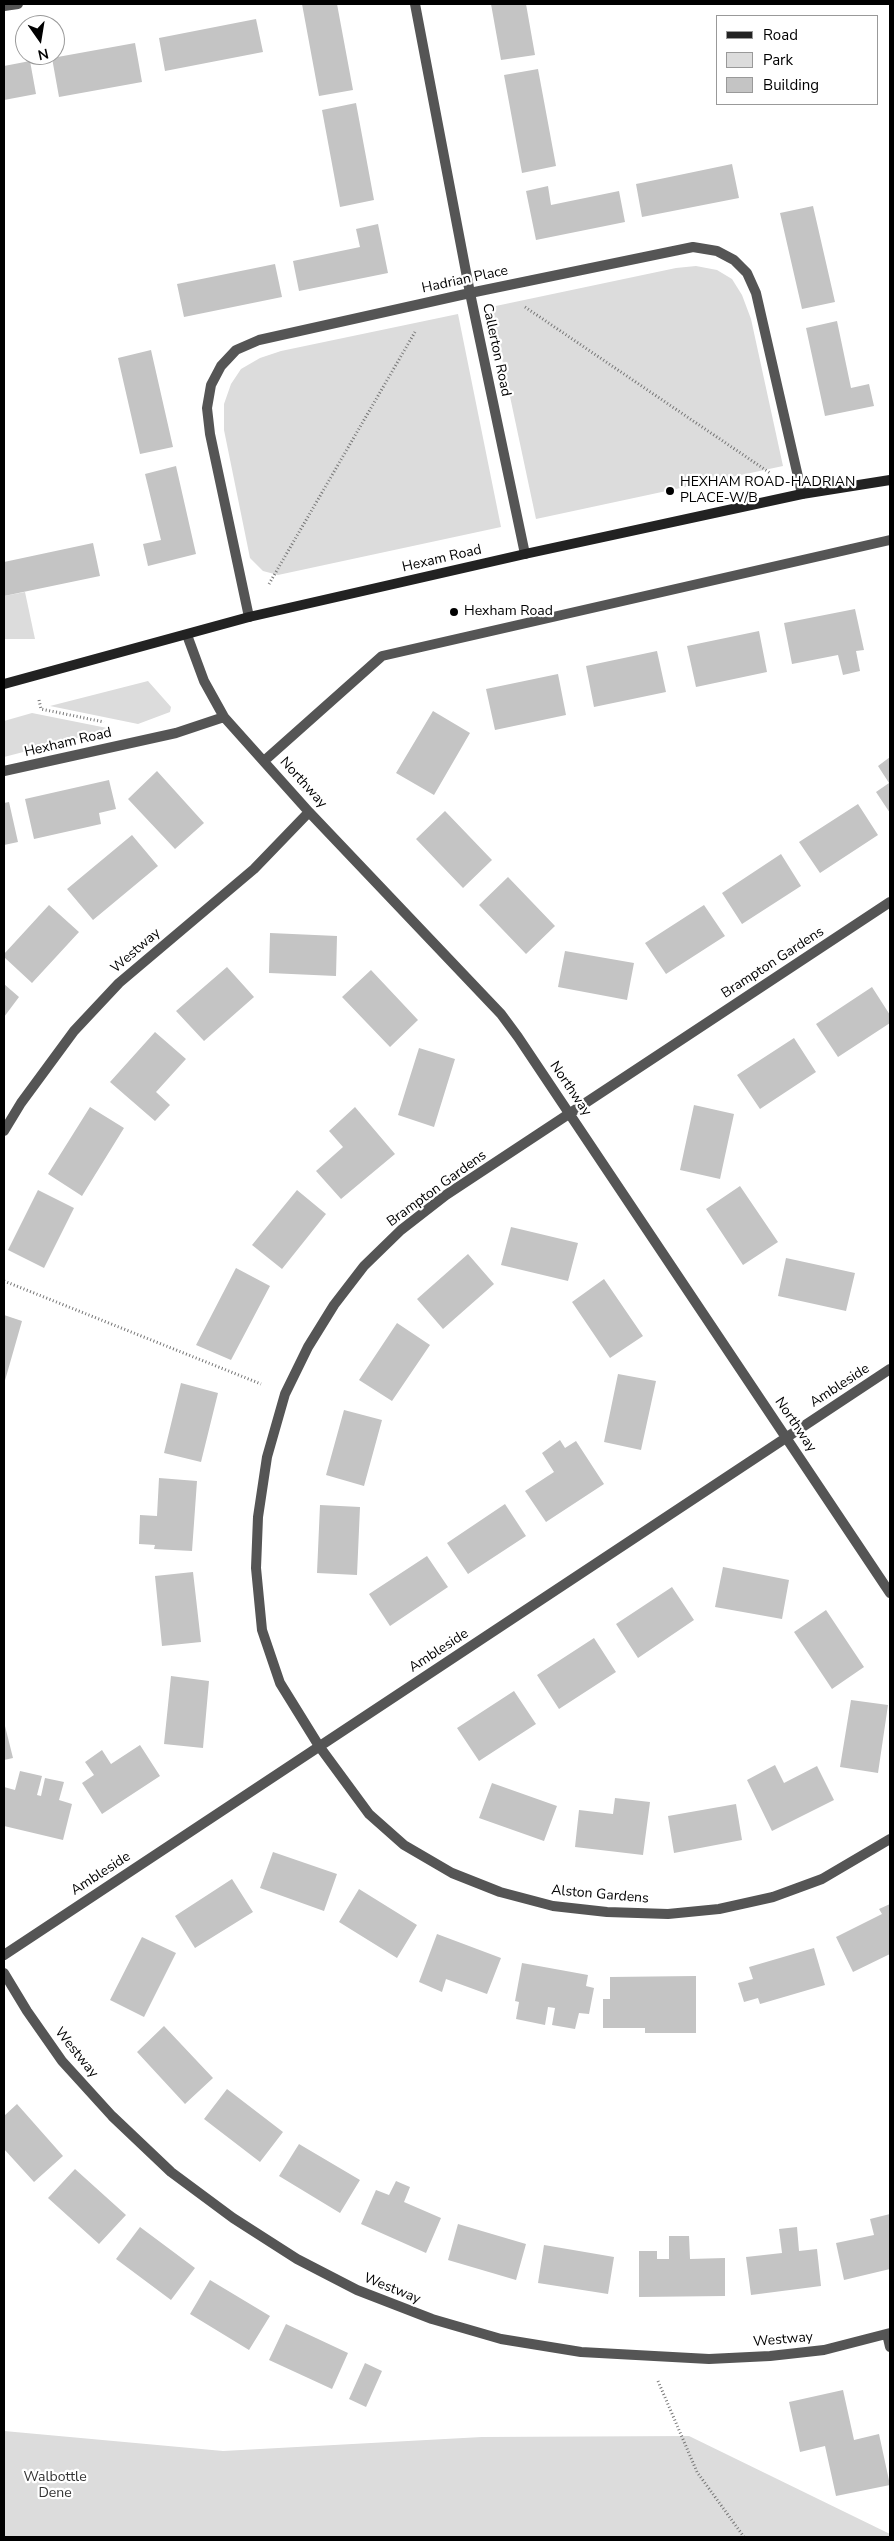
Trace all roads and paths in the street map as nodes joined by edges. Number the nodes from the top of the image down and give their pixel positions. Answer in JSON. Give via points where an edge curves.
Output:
{"nodes":[{"id":1,"x":18,"y":4,"type":"edge"},
{"id":2,"x":415,"y":4,"type":"edge"},
{"id":3,"x":4,"y":6,"type":"edge"},
{"id":4,"x":470,"y":293,"type":"junction"},
{"id":5,"x":524,"y":307,"type":"dead end"},
{"id":6,"x":417,"y":330,"type":"dead end"},
{"id":7,"x":890,"y":480,"type":"edge"},
{"id":8,"x":802,"y":494,"type":"junction"},
{"id":9,"x":890,"y":540,"type":"edge"},
{"id":10,"x":525,"y":554,"type":"junction"},
{"id":11,"x":249,"y":617,"type":"junction"},
{"id":12,"x":187,"y":635,"type":"junction"},
{"id":13,"x":32,"y":676,"type":"junction"},
{"id":14,"x":4,"y":684,"type":"edge"},
{"id":15,"x":224,"y":717,"type":"junction"},
{"id":16,"x":128,"y":743,"type":"junction"},
{"id":17,"x":264,"y":760,"type":"junction"},
{"id":18,"x":4,"y":771,"type":"edge"},
{"id":19,"x":309,"y":812,"type":"junction"},
{"id":20,"x":890,"y":902,"type":"edge"},
{"id":21,"x":570,"y":1114,"type":"junction"},
{"id":22,"x":4,"y":1131,"type":"edge"},
{"id":23,"x":4,"y":1281,"type":"edge"},
{"id":24,"x":890,"y":1370,"type":"edge"},
{"id":25,"x":285,"y":1394,"type":"junction"},
{"id":26,"x":787,"y":1438,"type":"junction"},
{"id":27,"x":890,"y":1592,"type":"edge"},
{"id":28,"x":319,"y":1746,"type":"junction"},
{"id":29,"x":890,"y":1839,"type":"edge"},
{"id":30,"x":4,"y":1954,"type":"edge"},
{"id":31,"x":4,"y":1973,"type":"edge"},
{"id":32,"x":889,"y":2334,"type":"edge"},
{"id":33,"x":890,"y":2346,"type":"edge"},
{"id":34,"x":648,"y":2357,"type":"junction"},
{"id":35,"x":744,"y":2537,"type":"edge"}],
"edges":[{"from":1,"to":3,"type":"street"},
{"from":2,"to":4,"type":"street","name":"Callerton Road"},
{"from":4,"to":8,"type":"street","name":"Hadrian Place","via":[[693,248],[717,250],[734,260],[746,273],[756,293]]},
{"from":4,"to":10,"type":"street","name":"Callerton Road"},
{"from":4,"to":11,"type":"street","name":"Hadrian Place","via":[[259,340],[236,350],[221,366],[211,384],[207,408]]},
{"from":5,"to":8,"type":"path"},
{"from":6,"to":11,"type":"path"},
{"from":7,"to":8,"type":"main road","name":"Hexam Road"},
{"from":8,"to":10,"type":"main road","name":"Hexam Road"},
{"from":9,"to":17,"type":"street","via":[[382,656]]},
{"from":10,"to":11,"type":"main road","name":"Hexam Road"},
{"from":11,"to":12,"type":"main road","name":"Hexam Road"},
{"from":12,"to":13,"type":"main road","name":"Hexam Road"},
{"from":12,"to":15,"type":"street","name":"Northway","via":[[204,681]]},
{"from":13,"to":14,"type":"main road","name":"Hexam Road"},
{"from":13,"to":16,"type":"path","via":[[41,709],[124,726]]},
{"from":15,"to":16,"type":"street","name":"Hexham Road","via":[[176,733]]},
{"from":15,"to":17,"type":"street","name":"Northway"},
{"from":16,"to":18,"type":"street","name":"Hexham Road"},
{"from":17,"to":19,"type":"street","name":"Northway"},
{"from":19,"to":21,"type":"street","name":"Northway","via":[[500,1014]]},
{"from":19,"to":22,"type":"street","name":"Westway","via":[[254,869],[119,983],[74,1031]]},
{"from":20,"to":21,"type":"street","name":"Brampton Gardens"},
{"from":21,"to":25,"type":"street","name":"Brampton Gardens","via":[[446,1195],[401,1230],[364,1266],[334,1304]]},
{"from":21,"to":26,"type":"street","name":"Northway"},
{"from":23,"to":25,"type":"path"},
{"from":24,"to":26,"type":"street","name":"Ambleside"},
{"from":25,"to":28,"type":"street","name":"Brampton Gardens","via":[[266,1457],[256,1568],[262,1630],[280,1683]]},
{"from":26,"to":27,"type":"street","name":"Northway"},
{"from":26,"to":28,"type":"street","name":"Ambleside"},
{"from":28,"to":29,"type":"street","name":"Alston Gardens","via":[[369,1814],[404,1845],[452,1873],[500,1892],[553,1906],[668,1914],[719,1909],[773,1897],[822,1879]]},
{"from":28,"to":30,"type":"street","name":"Ambleside"},
{"from":31,"to":34,"type":"street","name":"Westway","via":[[62,2061],[112,2116],[171,2172],[233,2218],[297,2259],[357,2290],[432,2319],[492,2336],[581,2352]]},
{"from":32,"to":33,"type":"street"},
{"from":32,"to":34,"type":"street","name":"Westway","via":[[824,2350],[770,2356]]},
{"from":34,"to":35,"type":"path","via":[[697,2472]]}]}
